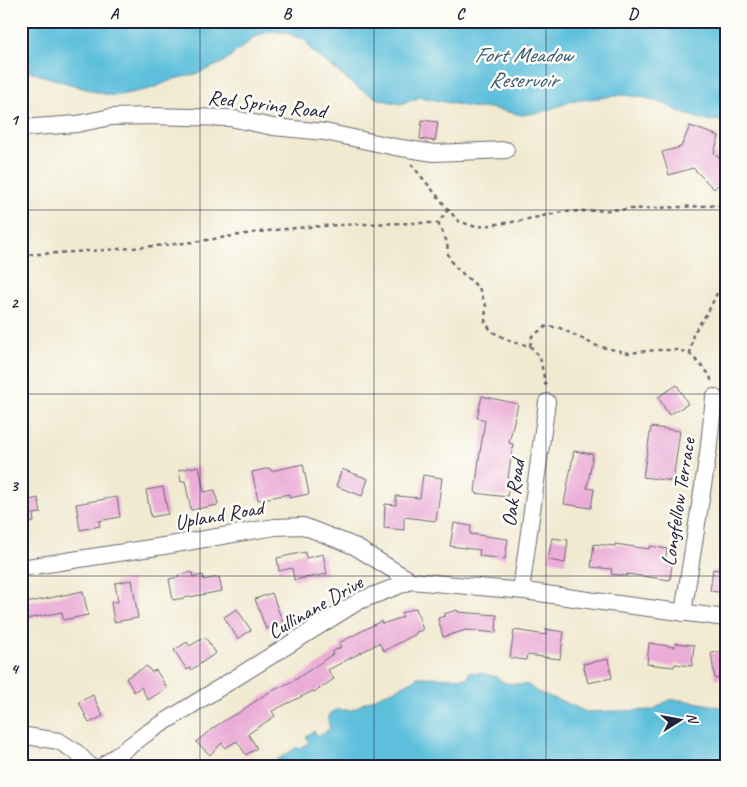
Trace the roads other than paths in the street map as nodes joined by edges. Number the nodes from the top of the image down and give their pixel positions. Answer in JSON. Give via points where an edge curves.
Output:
{"nodes":[{"id":1,"x":21,"y":128,"type":"edge"},
{"id":2,"x":506,"y":150,"type":"dead end"},
{"id":3,"x":714,"y":397,"type":"road end"},
{"id":4,"x":547,"y":402,"type":"road end"},
{"id":5,"x":21,"y":568,"type":"edge"},
{"id":6,"x":411,"y":581,"type":"junction"},
{"id":7,"x":521,"y":590,"type":"junction"},
{"id":8,"x":683,"y":613,"type":"junction"},
{"id":9,"x":726,"y":618,"type":"edge"},
{"id":10,"x":21,"y":736,"type":"edge"},
{"id":11,"x":90,"y":766,"type":"edge"},
{"id":12,"x":103,"y":766,"type":"edge"}],
"edges":[{"from":1,"to":2,"type":"street","name":"Red Spring Road","via":[[77,124],[111,117],[230,118],[434,153]]},
{"from":3,"to":8,"type":"street","name":"Longfellow Terrace"},
{"from":4,"to":7,"type":"street","name":"Oak Road"},
{"from":5,"to":6,"type":"street","name":"Upland Road","via":[[275,527],[304,526],[354,546]]},
{"from":6,"to":7,"type":"street","name":"Cullinane Drive"},
{"from":6,"to":12,"type":"street","name":"Cullinane Drive","via":[[360,602],[147,733]]},
{"from":7,"to":8,"type":"street","name":"Cullinane Drive"},
{"from":8,"to":9,"type":"street","name":"Cullinane Drive"},
{"from":10,"to":11,"type":"street","via":[[59,741]]}]}
